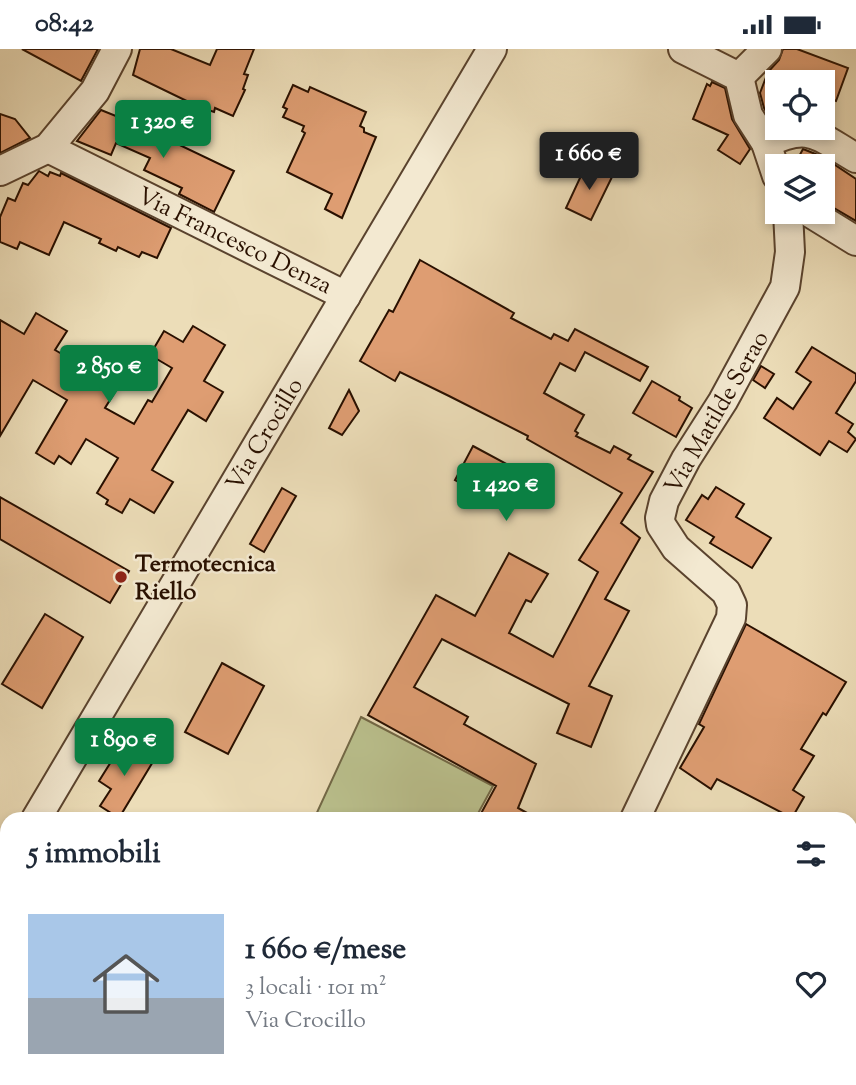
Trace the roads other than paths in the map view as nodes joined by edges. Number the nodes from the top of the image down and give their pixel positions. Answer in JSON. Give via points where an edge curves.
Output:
{"nodes":[{"id":1,"x":117,"y":49,"type":"edge"},
{"id":2,"x":492,"y":49,"type":"edge"},
{"id":3,"x":683,"y":49,"type":"edge"},
{"id":4,"x":767,"y":49,"type":"edge"},
{"id":5,"x":739,"y":77,"type":"junction"},
{"id":6,"x":766,"y":143,"type":"junction"},
{"id":7,"x":48,"y":148,"type":"junction"},
{"id":8,"x":770,"y":154,"type":"edge"},
{"id":9,"x":856,"y":158,"type":"edge"},
{"id":10,"x":0,"y":171,"type":"edge"},
{"id":11,"x":789,"y":224,"type":"edge"},
{"id":12,"x":828,"y":224,"type":"edge"},
{"id":13,"x":856,"y":241,"type":"edge"},
{"id":14,"x":346,"y":296,"type":"junction"},
{"id":15,"x":40,"y":812,"type":"edge"},
{"id":16,"x":638,"y":812,"type":"edge"}],
"edges":[{"from":1,"to":7,"type":"street","via":[[95,91]]},
{"from":2,"to":14,"type":"street","name":"Via Crocillo"},
{"from":3,"to":5,"type":"street"},
{"from":4,"to":5,"type":"street"},
{"from":5,"to":6,"type":"street","via":[[748,115]]},
{"from":6,"to":8,"type":"street"},
{"from":6,"to":9,"type":"street","via":[[802,130]]},
{"from":7,"to":10,"type":"street"},
{"from":7,"to":14,"type":"street","name":"Via Francesco Denza"},
{"from":11,"to":16,"type":"street","name":"Via Matilde Serao","via":[[785,287],[664,501],[661,524],[676,548],[726,592],[731,618]]},
{"from":12,"to":13,"type":"street"},
{"from":14,"to":15,"type":"street","name":"Via Crocillo"}]}
